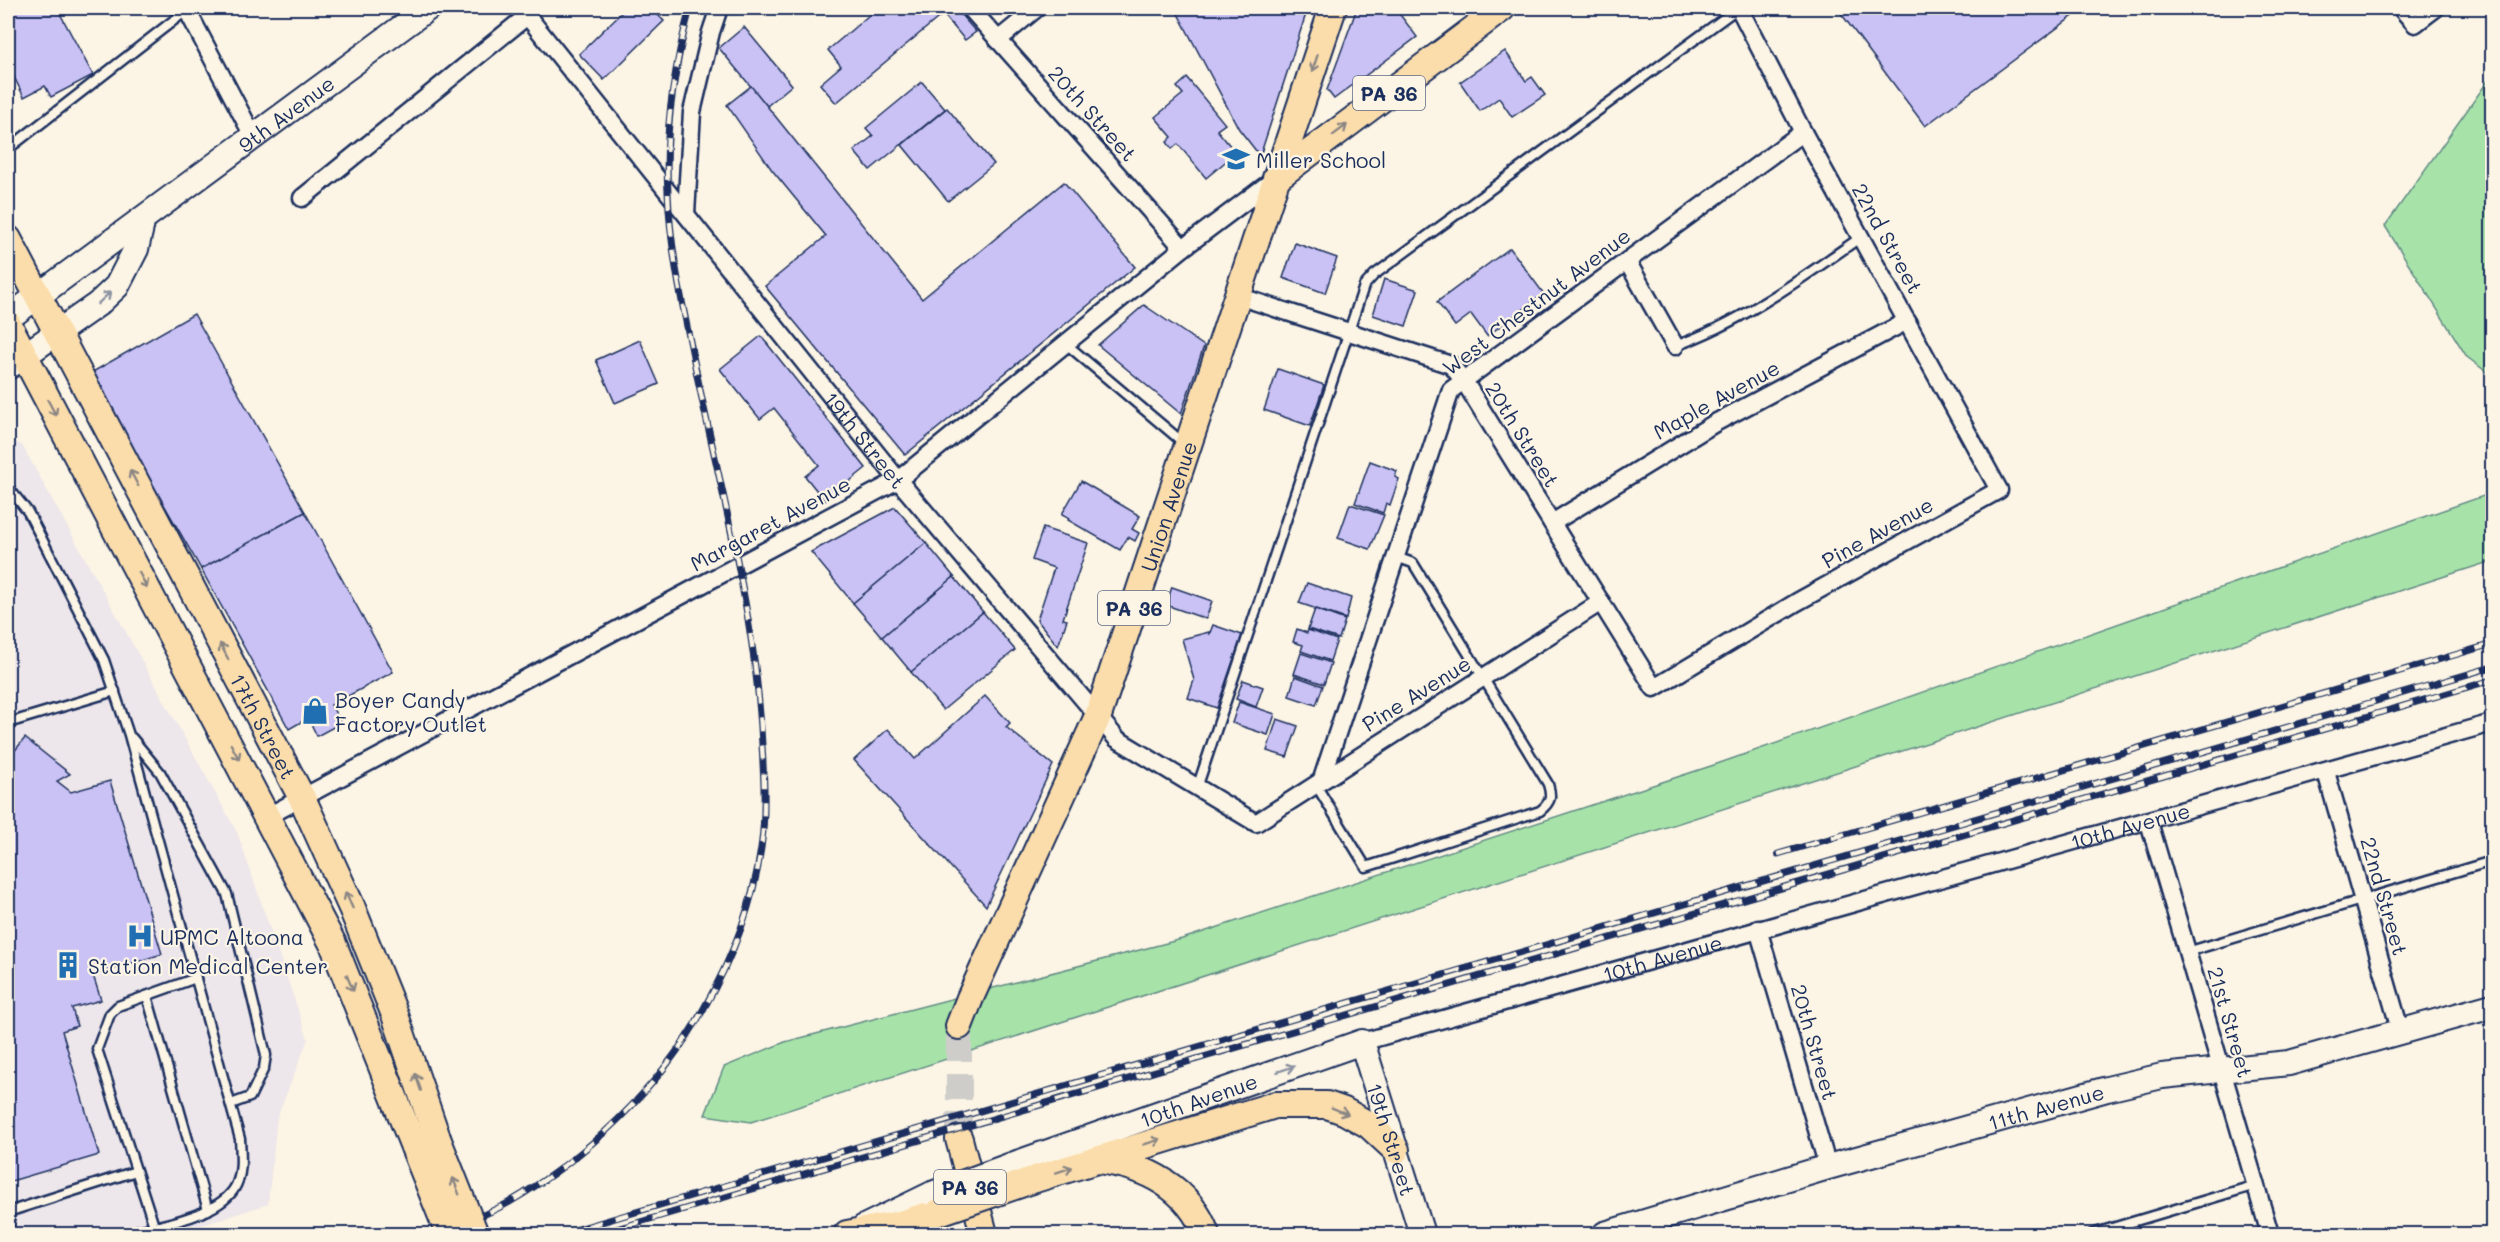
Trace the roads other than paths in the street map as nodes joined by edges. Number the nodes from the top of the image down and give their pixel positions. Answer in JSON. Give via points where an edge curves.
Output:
{"nodes":[{"id":1,"x":188,"y":8,"type":"edge"},
{"id":2,"x":428,"y":8,"type":"edge"},
{"id":3,"x":719,"y":8,"type":"edge"},
{"id":4,"x":970,"y":8,"type":"edge"},
{"id":5,"x":1037,"y":8,"type":"edge"},
{"id":6,"x":1334,"y":8,"type":"edge"},
{"id":7,"x":1502,"y":8,"type":"edge"},
{"id":8,"x":1739,"y":8,"type":"edge"},
{"id":9,"x":2401,"y":8,"type":"edge"},
{"id":10,"x":2436,"y":8,"type":"edge"},
{"id":11,"x":524,"y":12,"type":"edge"},
{"id":12,"x":998,"y":40,"type":"junction"},
{"id":13,"x":1803,"y":132,"type":"junction"},
{"id":14,"x":253,"y":136,"type":"junction"},
{"id":15,"x":8,"y":149,"type":"edge"},
{"id":16,"x":1276,"y":178,"type":"junction"},
{"id":17,"x":302,"y":198,"type":"dead end"},
{"id":18,"x":686,"y":214,"type":"junction"},
{"id":19,"x":143,"y":219,"type":"junction"},
{"id":20,"x":1862,"y":237,"type":"junction"},
{"id":21,"x":8,"y":239,"type":"edge"},
{"id":22,"x":1183,"y":248,"type":"junction"},
{"id":23,"x":1627,"y":261,"type":"junction"},
{"id":24,"x":38,"y":296,"type":"junction"},
{"id":25,"x":1238,"y":296,"type":"junction"},
{"id":26,"x":8,"y":318,"type":"edge"},
{"id":27,"x":1907,"y":321,"type":"junction"},
{"id":28,"x":8,"y":324,"type":"edge"},
{"id":29,"x":1349,"y":332,"type":"junction"},
{"id":30,"x":57,"y":333,"type":"junction"},
{"id":31,"x":1065,"y":344,"type":"junction"},
{"id":32,"x":1675,"y":346,"type":"joint"},
{"id":33,"x":16,"y":362,"type":"edge"},
{"id":34,"x":1464,"y":381,"type":"junction"},
{"id":35,"x":1189,"y":447,"type":"junction"},
{"id":36,"x":898,"y":480,"type":"junction"},
{"id":37,"x":8,"y":487,"type":"edge"},
{"id":38,"x":1999,"y":490,"type":"joint"},
{"id":39,"x":1551,"y":523,"type":"junction"},
{"id":40,"x":1396,"y":556,"type":"junction"},
{"id":41,"x":1601,"y":602,"type":"junction"},
{"id":42,"x":1483,"y":677,"type":"junction"},
{"id":43,"x":1654,"y":688,"type":"joint"},
{"id":44,"x":115,"y":691,"type":"junction"},
{"id":45,"x":1098,"y":716,"type":"junction"},
{"id":46,"x":8,"y":723,"type":"edge"},
{"id":47,"x":2493,"y":723,"type":"edge"},
{"id":48,"x":129,"y":735,"type":"junction"},
{"id":49,"x":2326,"y":772,"type":"junction"},
{"id":50,"x":1322,"y":779,"type":"junction"},
{"id":51,"x":1197,"y":788,"type":"junction"},
{"id":52,"x":302,"y":798,"type":"junction"},
{"id":53,"x":268,"y":816,"type":"junction"},
{"id":54,"x":2148,"y":822,"type":"junction"},
{"id":55,"x":1256,"y":823,"type":"joint"},
{"id":56,"x":2493,"y":861,"type":"edge"},
{"id":57,"x":2363,"y":898,"type":"junction"},
{"id":58,"x":1758,"y":929,"type":"junction"},
{"id":59,"x":2187,"y":952,"type":"junction"},
{"id":60,"x":196,"y":978,"type":"junction"},
{"id":61,"x":147,"y":996,"type":"junction"},
{"id":62,"x":2493,"y":1006,"type":"edge"},
{"id":63,"x":959,"y":1026,"type":"tunnel mouth"},
{"id":64,"x":2401,"y":1033,"type":"junction"},
{"id":65,"x":1362,"y":1042,"type":"junction"},
{"id":66,"x":2222,"y":1068,"type":"junction"},
{"id":67,"x":231,"y":1104,"type":"junction"},
{"id":68,"x":958,"y":1139,"type":"tunnel mouth"},
{"id":69,"x":426,"y":1142,"type":"junction"},
{"id":70,"x":1396,"y":1150,"type":"junction"},
{"id":71,"x":1096,"y":1159,"type":"junction"},
{"id":72,"x":1828,"y":1167,"type":"junction"},
{"id":73,"x":136,"y":1171,"type":"junction"},
{"id":74,"x":1026,"y":1171,"type":"junction"},
{"id":75,"x":2256,"y":1185,"type":"junction"},
{"id":76,"x":208,"y":1210,"type":"junction"},
{"id":77,"x":8,"y":1212,"type":"edge"},
{"id":78,"x":8,"y":1225,"type":"edge"},
{"id":79,"x":154,"y":1226,"type":"junction"},
{"id":80,"x":10,"y":1234,"type":"edge"},
{"id":81,"x":125,"y":1234,"type":"edge"},
{"id":82,"x":449,"y":1234,"type":"edge"},
{"id":83,"x":475,"y":1234,"type":"edge"},
{"id":84,"x":848,"y":1234,"type":"edge"},
{"id":85,"x":984,"y":1234,"type":"edge"},
{"id":86,"x":1206,"y":1234,"type":"edge"},
{"id":87,"x":1422,"y":1234,"type":"edge"},
{"id":88,"x":1605,"y":1234,"type":"edge"},
{"id":89,"x":2092,"y":1234,"type":"edge"},
{"id":90,"x":2270,"y":1234,"type":"edge"}],
"edges":[{"from":1,"to":14,"type":"street"},
{"from":1,"to":15,"type":"lane"},
{"from":2,"to":14,"type":"street","name":"9th Avenue"},
{"from":3,"to":18,"type":"street","via":[[692,112]]},
{"from":4,"to":12,"type":"street","name":"20th Street"},
{"from":5,"to":12,"type":"street"},
{"from":6,"to":16,"type":"main road","name":"Union Avenue","number":"PA 36","one_way":true},
{"from":16,"to":7,"type":"main road","number":"PA 36","one_way":true},
{"from":8,"to":13,"type":"street","name":"22nd Street"},
{"from":8,"to":29,"type":"lane","via":[[1374,275],[1364,286]]},
{"from":9,"to":10,"type":"street","via":[[2415,24]]},
{"from":11,"to":17,"type":"street"},
{"from":11,"to":18,"type":"street","name":"19th Street"},
{"from":12,"to":22,"type":"street","name":"20th Street"},
{"from":13,"to":20,"type":"street","name":"22nd Street"},
{"from":13,"to":23,"type":"street","name":"West Chestnut Avenue"},
{"from":14,"to":19,"type":"street","name":"9th Avenue"},
{"from":16,"to":22,"type":"street","name":"Margaret Avenue"},
{"from":16,"to":25,"type":"main road","name":"Union Avenue","number":"PA 36"},
{"from":18,"to":36,"type":"street","name":"19th Street"},
{"from":19,"to":24,"type":"street","name":"9th Avenue"},
{"from":30,"to":19,"type":"street","one_way":true,"via":[[117,286],[136,249]]},
{"from":20,"to":27,"type":"street","name":"22nd Street"},
{"from":20,"to":32,"type":"lane","via":[[1777,295]]},
{"from":21,"to":24,"type":"main road","name":"17th Street"},
{"from":22,"to":31,"type":"street","name":"Margaret Avenue"},
{"from":23,"to":32,"type":"street"},
{"from":23,"to":34,"type":"street","name":"West Chestnut Avenue"},
{"from":24,"to":26,"type":"street","name":"9th Avenue"},
{"from":24,"to":30,"type":"main road","name":"17th Street"},
{"from":25,"to":29,"type":"street","name":"20th Street"},
{"from":25,"to":35,"type":"main road","name":"Union Avenue","number":"PA 36"},
{"from":27,"to":38,"type":"street","name":"22nd Street"},
{"from":27,"to":39,"type":"street","name":"Maple Avenue","via":[[1715,423]]},
{"from":28,"to":33,"type":"main road","name":"17th Street"},
{"from":29,"to":34,"type":"street","name":"20th Street","via":[[1451,365]]},
{"from":29,"to":51,"type":"lane"},
{"from":30,"to":33,"type":"street"},
{"from":52,"to":30,"type":"main road","name":"17th Street","one_way":true},
{"from":31,"to":35,"type":"lane"},
{"from":31,"to":36,"type":"street","name":"Margaret Avenue"},
{"from":33,"to":53,"type":"main road","name":"17th Street","one_way":true},
{"from":34,"to":39,"type":"street","name":"20th Street"},
{"from":34,"to":40,"type":"street","name":"West Chestnut Avenue","via":[[1451,390]]},
{"from":35,"to":45,"type":"main road","name":"Union Avenue","number":"PA 36"},
{"from":36,"to":45,"type":"street","name":"19th Street"},
{"from":36,"to":52,"type":"street","name":"Margaret Avenue"},
{"from":37,"to":44,"type":"lane","via":[[28,512],[104,660]]},
{"from":38,"to":43,"type":"street","name":"Pine Avenue","via":[[1797,602]]},
{"from":39,"to":41,"type":"street","name":"20th Street"},
{"from":40,"to":42,"type":"lane","via":[[1413,563]]},
{"from":40,"to":50,"type":"street","name":"West Chestnut Avenue"},
{"from":41,"to":42,"type":"street","name":"Pine Avenue"},
{"from":41,"to":43,"type":"street","name":"20th Street"},
{"from":42,"to":50,"type":"street","name":"Pine Avenue"},
{"from":42,"to":50,"type":"lane","via":[[1548,783],[1550,804],[1540,811],[1366,867],[1319,790]]},
{"from":44,"to":46,"type":"lane"},
{"from":44,"to":48,"type":"lane"},
{"from":45,"to":51,"type":"street","name":"19th Street","via":[[1117,739]]},
{"from":45,"to":63,"type":"main road","name":"Union Avenue","number":"PA 36"},
{"from":47,"to":49,"type":"street","name":"10th Avenue"},
{"from":48,"to":60,"type":"lane"},
{"from":48,"to":67,"type":"lane","via":[[160,772],[228,894],[266,1055],[250,1097]]},
{"from":49,"to":54,"type":"street","name":"10th Avenue"},
{"from":49,"to":57,"type":"street","name":"22nd Street"},
{"from":50,"to":55,"type":"street","name":"Pine Avenue"},
{"from":51,"to":55,"type":"street","name":"19th Street"},
{"from":52,"to":53,"type":"street","name":"Margaret Avenue"},
{"from":69,"to":52,"type":"main road","name":"17th Street","one_way":true,"via":[[395,1015]]},
{"from":53,"to":69,"type":"main road","name":"17th Street","one_way":true},
{"from":54,"to":58,"type":"street","name":"10th Avenue"},
{"from":54,"to":59,"type":"street","name":"21st Street"},
{"from":56,"to":57,"type":"lane"},
{"from":57,"to":59,"type":"lane"},
{"from":57,"to":64,"type":"street","name":"22nd Street"},
{"from":58,"to":65,"type":"street","name":"10th Avenue"},
{"from":58,"to":72,"type":"street","name":"20th Street"},
{"from":59,"to":66,"type":"street","name":"21st Street"},
{"from":60,"to":61,"type":"lane"},
{"from":60,"to":67,"type":"lane"},
{"from":61,"to":73,"type":"lane","via":[[118,1006],[110,1014],[96,1049]]},
{"from":61,"to":76,"type":"lane"},
{"from":62,"to":64,"type":"street","name":"11th Avenue"},
{"from":64,"to":66,"type":"street","name":"11th Avenue","via":[[2289,1064]]},
{"from":65,"to":70,"type":"street","name":"19th Street"},
{"from":74,"to":65,"type":"street","name":"10th Avenue","one_way":true},
{"from":66,"to":72,"type":"street","name":"11th Avenue","via":[[2107,1089]]},
{"from":66,"to":75,"type":"street","name":"21st Street"},
{"from":67,"to":76,"type":"lane","via":[[240,1139],[241,1170],[234,1189]]},
{"from":68,"to":85,"type":"main road","number":"PA 36"},
{"from":69,"to":82,"type":"main road","name":"17th Street","bridge":true},
{"from":83,"to":69,"type":"main road","name":"17th Street","one_way":true,"bridge":true},
{"from":71,"to":70,"type":"main road","one_way":true,"via":[[1235,1116],[1297,1104],[1344,1111],[1369,1125]]},
{"from":70,"to":87,"type":"street","name":"19th Street"},
{"from":74,"to":71,"type":"main road","one_way":true},
{"from":71,"to":86,"type":"main road","via":[[1135,1167],[1174,1189],[1195,1210]]},
{"from":72,"to":88,"type":"street","name":"11th Avenue"},
{"from":73,"to":77,"type":"lane"},
{"from":73,"to":79,"type":"lane"},
{"from":74,"to":84,"type":"main road","bridge":true,"via":[[935,1203],[900,1224]]},
{"from":75,"to":89,"type":"lane"},
{"from":75,"to":90,"type":"street","name":"21st Street"},
{"from":76,"to":79,"type":"lane"},
{"from":78,"to":80,"type":"lane"},
{"from":79,"to":81,"type":"lane"}]}
